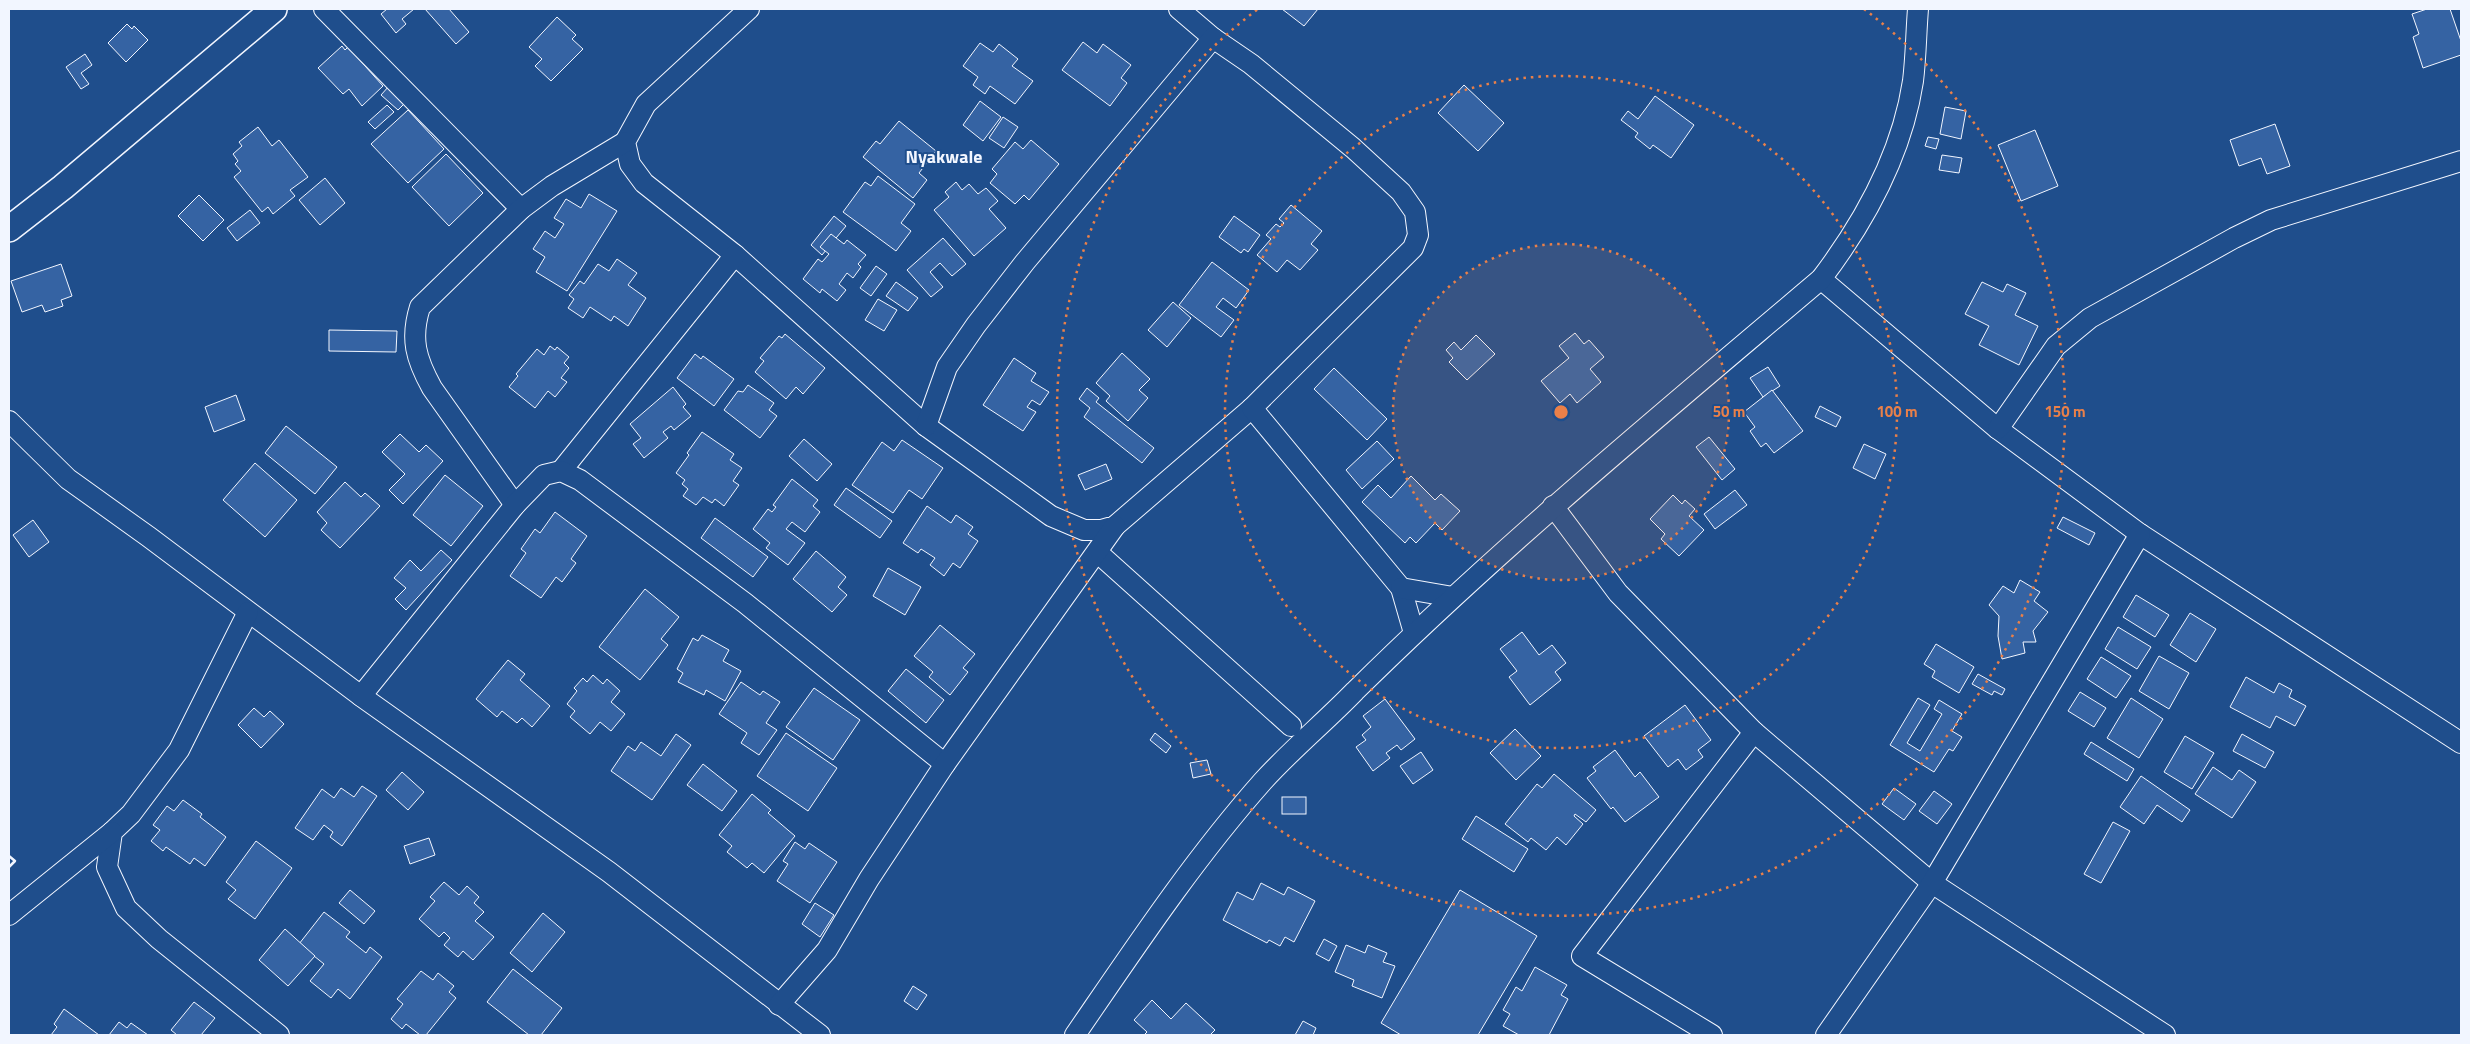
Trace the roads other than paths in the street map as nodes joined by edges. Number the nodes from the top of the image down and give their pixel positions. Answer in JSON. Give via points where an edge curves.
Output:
{"nodes":[{"id":1,"x":274,"y":9,"type":"edge"},
{"id":2,"x":324,"y":9,"type":"edge"},
{"id":3,"x":749,"y":9,"type":"edge"},
{"id":4,"x":1179,"y":9,"type":"edge"},
{"id":5,"x":1918,"y":9,"type":"edge"},
{"id":6,"x":1213,"y":38,"type":"junction"},
{"id":7,"x":626,"y":142,"type":"junction"},
{"id":8,"x":2461,"y":161,"type":"edge"},
{"id":9,"x":521,"y":209,"type":"junction"},
{"id":10,"x":9,"y":229,"type":"edge"},
{"id":11,"x":735,"y":255,"type":"junction"},
{"id":12,"x":1821,"y":280,"type":"junction"},
{"id":13,"x":1252,"y":408,"type":"junction"},
{"id":14,"x":9,"y":421,"type":"edge"},
{"id":15,"x":926,"y":426,"type":"junction"},
{"id":16,"x":1998,"y":429,"type":"junction"},
{"id":17,"x":561,"y":472,"type":"junction"},
{"id":18,"x":515,"y":505,"type":"junction"},
{"id":19,"x":1552,"y":506,"type":"junction"},
{"id":20,"x":1115,"y":526,"type":"junction"},
{"id":21,"x":2140,"y":534,"type":"junction"},
{"id":22,"x":1097,"y":552,"type":"junction"},
{"id":23,"x":1401,"y":588,"type":"junction"},
{"id":24,"x":1453,"y":597,"type":"junction"},
{"id":25,"x":248,"y":612,"type":"junction"},
{"id":26,"x":1414,"y":633,"type":"junction"},
{"id":27,"x":361,"y":696,"type":"junction"},
{"id":28,"x":1291,"y":726,"type":"dead end"},
{"id":29,"x":1754,"y":732,"type":"junction"},
{"id":30,"x":2461,"y":743,"type":"edge"},
{"id":31,"x":945,"y":764,"type":"junction"},
{"id":32,"x":112,"y":832,"type":"junction"},
{"id":33,"x":1932,"y":883,"type":"junction"},
{"id":34,"x":9,"y":915,"type":"edge"},
{"id":35,"x":779,"y":1006,"type":"junction"},
{"id":36,"x":279,"y":1035,"type":"edge"},
{"id":37,"x":820,"y":1035,"type":"edge"},
{"id":38,"x":1074,"y":1035,"type":"edge"},
{"id":39,"x":1712,"y":1035,"type":"edge"},
{"id":40,"x":1826,"y":1035,"type":"edge"},
{"id":41,"x":2165,"y":1035,"type":"edge"}],
"edges":[{"from":1,"to":10,"type":"street","via":[[63,188]]},
{"from":2,"to":9,"type":"street"},
{"from":3,"to":7,"type":"street","via":[[646,104]]},
{"from":4,"to":6,"type":"street"},
{"from":5,"to":12,"type":"street","via":[[1912,82],[1894,156],[1852,238]]},
{"from":6,"to":13,"type":"street","via":[[1251,64],[1401,192],[1415,212],[1418,235],[1413,248]]},
{"from":6,"to":15,"type":"street","via":[[976,325],[947,367]]},
{"from":7,"to":9,"type":"street","via":[[552,186]]},
{"from":7,"to":11,"type":"street","via":[[630,164],[644,183]]},
{"from":8,"to":16,"type":"street","via":[[2271,220],[2090,318],[2056,346]]},
{"from":9,"to":18,"type":"street","via":[[420,307],[414,326],[414,342],[421,369]]},
{"from":11,"to":15,"type":"street"},
{"from":11,"to":17,"type":"street"},
{"from":12,"to":16,"type":"street"},
{"from":12,"to":19,"type":"street"},
{"from":13,"to":20,"type":"street"},
{"from":13,"to":23,"type":"street"},
{"from":14,"to":25,"type":"street","via":[[68,480]]},
{"from":15,"to":20,"type":"street","via":[[1051,516],[1084,530]]},
{"from":16,"to":21,"type":"street"},
{"from":17,"to":18,"type":"street","via":[[544,475]]},
{"from":17,"to":31,"type":"street","via":[[580,480],[744,603]]},
{"from":18,"to":27,"type":"street"},
{"from":19,"to":24,"type":"street"},
{"from":19,"to":29,"type":"street","via":[[1618,593]]},
{"from":20,"to":22,"type":"street"},
{"from":21,"to":30,"type":"street"},
{"from":21,"to":33,"type":"street"},
{"from":22,"to":28,"type":"street"},
{"from":22,"to":31,"type":"street"},
{"from":23,"to":24,"type":"street"},
{"from":23,"to":26,"type":"street"},
{"from":24,"to":26,"type":"street"},
{"from":25,"to":27,"type":"street"},
{"from":25,"to":32,"type":"street","via":[[179,750],[131,814]]},
{"from":26,"to":38,"type":"street","via":[[1262,782],[1174,892]]},
{"from":27,"to":35,"type":"street","via":[[609,872]]},
{"from":29,"to":33,"type":"street"},
{"from":29,"to":39,"type":"street","via":[[1582,956]]},
{"from":31,"to":35,"type":"street","via":[[868,879],[827,950]]},
{"from":32,"to":34,"type":"street"},
{"from":32,"to":36,"type":"street","via":[[107,867],[126,908],[159,939]]},
{"from":33,"to":40,"type":"street"},
{"from":33,"to":41,"type":"street"},
{"from":35,"to":37,"type":"street"}]}
